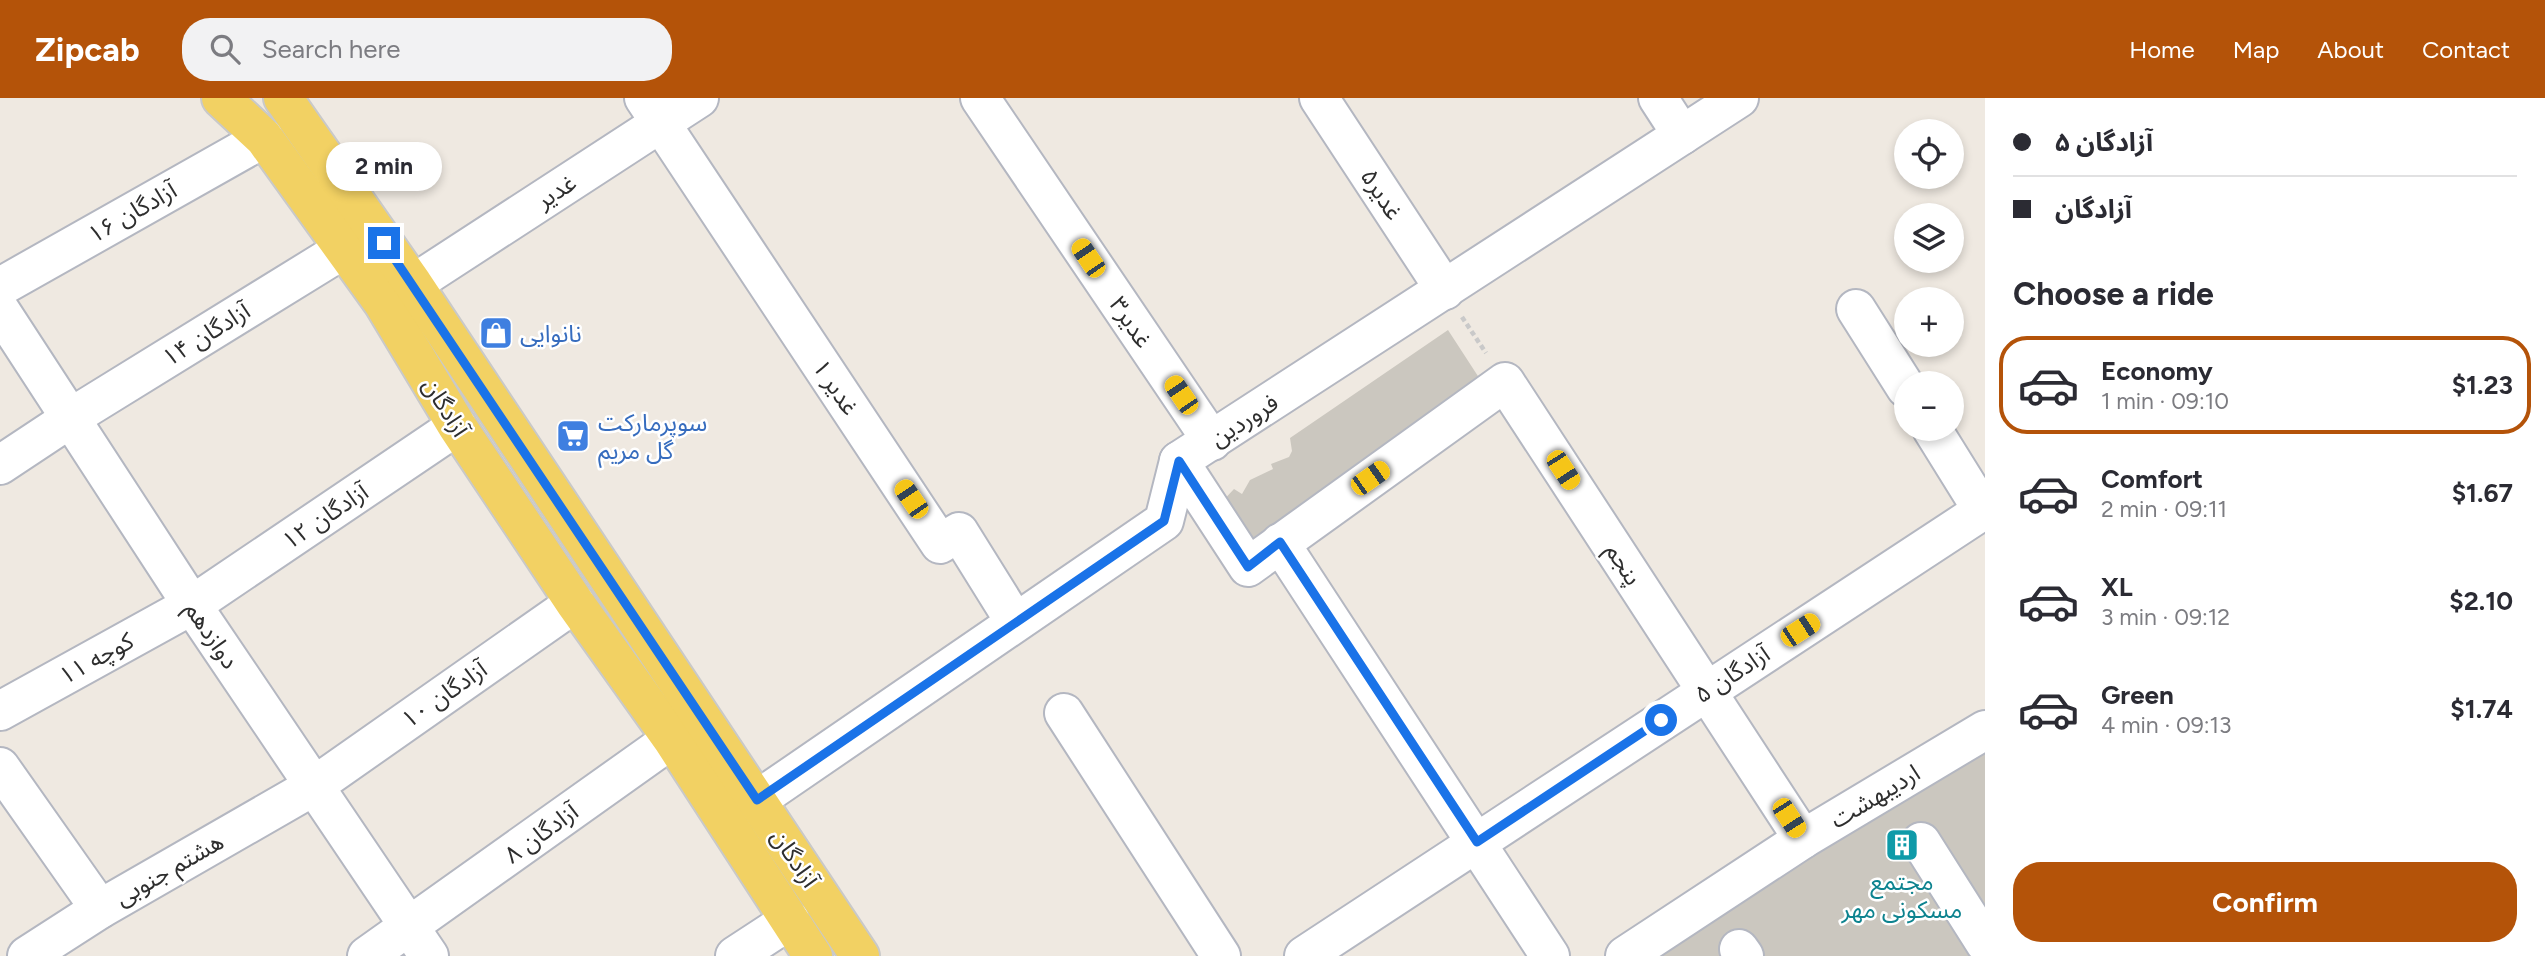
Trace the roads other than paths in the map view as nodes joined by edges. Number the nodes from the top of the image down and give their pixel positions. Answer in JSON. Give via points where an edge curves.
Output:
{"nodes":[{"id":1,"x":221,"y":98,"type":"edge"},
{"id":2,"x":283,"y":98,"type":"edge"},
{"id":3,"x":699,"y":98,"type":"edge"},
{"id":4,"x":980,"y":98,"type":"edge"},
{"id":5,"x":1319,"y":98,"type":"edge"},
{"id":6,"x":1658,"y":98,"type":"edge"},
{"id":7,"x":1738,"y":98,"type":"edge"},
{"id":8,"x":652,"y":111,"type":"edge"},
{"id":9,"x":1682,"y":135,"type":"junction"},
{"id":10,"x":264,"y":138,"type":"junction"},
{"id":11,"x":344,"y":249,"type":"junction"},
{"id":12,"x":413,"y":284,"type":"junction"},
{"id":13,"x":0,"y":287,"type":"edge"},
{"id":14,"x":1445,"y":289,"type":"junction"},
{"id":15,"x":1856,"y":309,"type":"dead end"},
{"id":16,"x":0,"y":310,"type":"edge"},
{"id":17,"x":1895,"y":371,"type":"edge"},
{"id":18,"x":69,"y":419,"type":"junction"},
{"id":19,"x":457,"y":426,"type":"junction"},
{"id":20,"x":1212,"y":441,"type":"junction"},
{"id":21,"x":1939,"y":441,"type":"edge"},
{"id":22,"x":1179,"y":461,"type":"junction"},
{"id":23,"x":0,"y":465,"type":"edge"},
{"id":24,"x":1984,"y":510,"type":"edge"},
{"id":25,"x":1280,"y":542,"type":"junction"},
{"id":26,"x":575,"y":603,"type":"junction"},
{"id":27,"x":192,"y":605,"type":"junction"},
{"id":28,"x":1015,"y":622,"type":"junction"},
{"id":29,"x":1707,"y":690,"type":"junction"},
{"id":30,"x":0,"y":711,"type":"edge"},
{"id":31,"x":1064,"y":713,"type":"dead end"},
{"id":32,"x":1985,"y":730,"type":"edge"},
{"id":33,"x":672,"y":739,"type":"junction"},
{"id":34,"x":0,"y":767,"type":"edge"},
{"id":35,"x":314,"y":786,"type":"junction"},
{"id":36,"x":757,"y":800,"type":"junction"},
{"id":37,"x":1803,"y":839,"type":"junction"},
{"id":38,"x":1477,"y":842,"type":"junction"},
{"id":39,"x":1921,"y":842,"type":"dead end"},
{"id":40,"x":100,"y":909,"type":"junction"},
{"id":41,"x":790,"y":920,"type":"junction"},
{"id":42,"x":420,"y":942,"type":"edge"},
{"id":43,"x":1985,"y":943,"type":"edge"},
{"id":44,"x":27,"y":956,"type":"edge"},
{"id":45,"x":367,"y":956,"type":"edge"},
{"id":46,"x":735,"y":956,"type":"edge"},
{"id":47,"x":813,"y":956,"type":"edge"},
{"id":48,"x":860,"y":956,"type":"edge"},
{"id":49,"x":1222,"y":956,"type":"edge"},
{"id":50,"x":1304,"y":956,"type":"edge"},
{"id":51,"x":1550,"y":956,"type":"edge"},
{"id":52,"x":1625,"y":956,"type":"edge"}],
"edges":[{"from":1,"to":10,"type":"main road","name":"آزادگان"},
{"from":2,"to":12,"type":"main road","name":"آزادگان"},
{"from":3,"to":8,"type":"street","name":"غدیر"},
{"from":4,"to":20,"type":"street","name":"غدیر۳"},
{"from":5,"to":14,"type":"street","name":"غدیر۵"},
{"from":6,"to":9,"type":"street"},
{"from":7,"to":9,"type":"street","name":"فروردین"},
{"from":8,"to":12,"type":"street","name":"غدیر"},
{"from":8,"to":28,"type":"street","name":"غدیر ۱","via":[[940,544],[959,532]]},
{"from":9,"to":14,"type":"street","name":"فروردین"},
{"from":10,"to":11,"type":"main road","name":"آزادگان"},
{"from":10,"to":13,"type":"street","name":"آزادگان ۱۶"},
{"from":11,"to":18,"type":"street","name":"آزادگان ۱۴"},
{"from":11,"to":19,"type":"main road","name":"آزادگان","via":[[383,303]]},
{"from":12,"to":36,"type":"main road","name":"آزادگان"},
{"from":14,"to":20,"type":"street","name":"فروردین"},
{"from":15,"to":17,"type":"street"},
{"from":16,"to":18,"type":"street","name":"دوازدهم"},
{"from":18,"to":23,"type":"street","name":"آزادگان ۱۴"},
{"from":18,"to":27,"type":"street","name":"دوازدهم"},
{"from":19,"to":26,"type":"main road","name":"آزادگان"},
{"from":19,"to":27,"type":"street","name":"آزادگان ۱۲"},
{"from":20,"to":22,"type":"street","name":"فروردین"},
{"from":21,"to":24,"type":"street"},
{"from":22,"to":25,"type":"street","via":[[1248,567]]},
{"from":22,"to":28,"type":"street","via":[[1164,521]]},
{"from":24,"to":29,"type":"street","name":"آزادگان ۵"},
{"from":25,"to":29,"type":"street","name":"پنجم","via":[[1505,382]]},
{"from":25,"to":38,"type":"street"},
{"from":26,"to":33,"type":"main road","name":"آزادگان"},
{"from":26,"to":35,"type":"street","name":"آزادگان ۱۰"},
{"from":27,"to":30,"type":"street","name":"کوچه ۱۱"},
{"from":27,"to":35,"type":"street","name":"دوازدهم"},
{"from":28,"to":36,"type":"street"},
{"from":29,"to":37,"type":"street","name":"پنجم"},
{"from":29,"to":38,"type":"street","name":"آزادگان ۵"},
{"from":31,"to":49,"type":"street"},
{"from":32,"to":37,"type":"street","name":"اردیبهشت"},
{"from":33,"to":41,"type":"main road","name":"آزادگان"},
{"from":33,"to":42,"type":"street","name":"آزادگان ۸"},
{"from":34,"to":40,"type":"street"},
{"from":35,"to":40,"type":"street","name":"هشتم جنوبی"},
{"from":35,"to":42,"type":"street","name":"دوازدهم"},
{"from":36,"to":48,"type":"main road","name":"آزادگان"},
{"from":37,"to":52,"type":"street","name":"اردیبهشت"},
{"from":38,"to":50,"type":"street","name":"آزادگان ۵"},
{"from":38,"to":51,"type":"street"},
{"from":39,"to":43,"type":"street"},
{"from":40,"to":44,"type":"street","name":"هشتم جنوبی"},
{"from":41,"to":46,"type":"street"},
{"from":41,"to":47,"type":"main road","name":"آزادگان"},
{"from":42,"to":45,"type":"street","name":"آزادگان ۸"}]}
